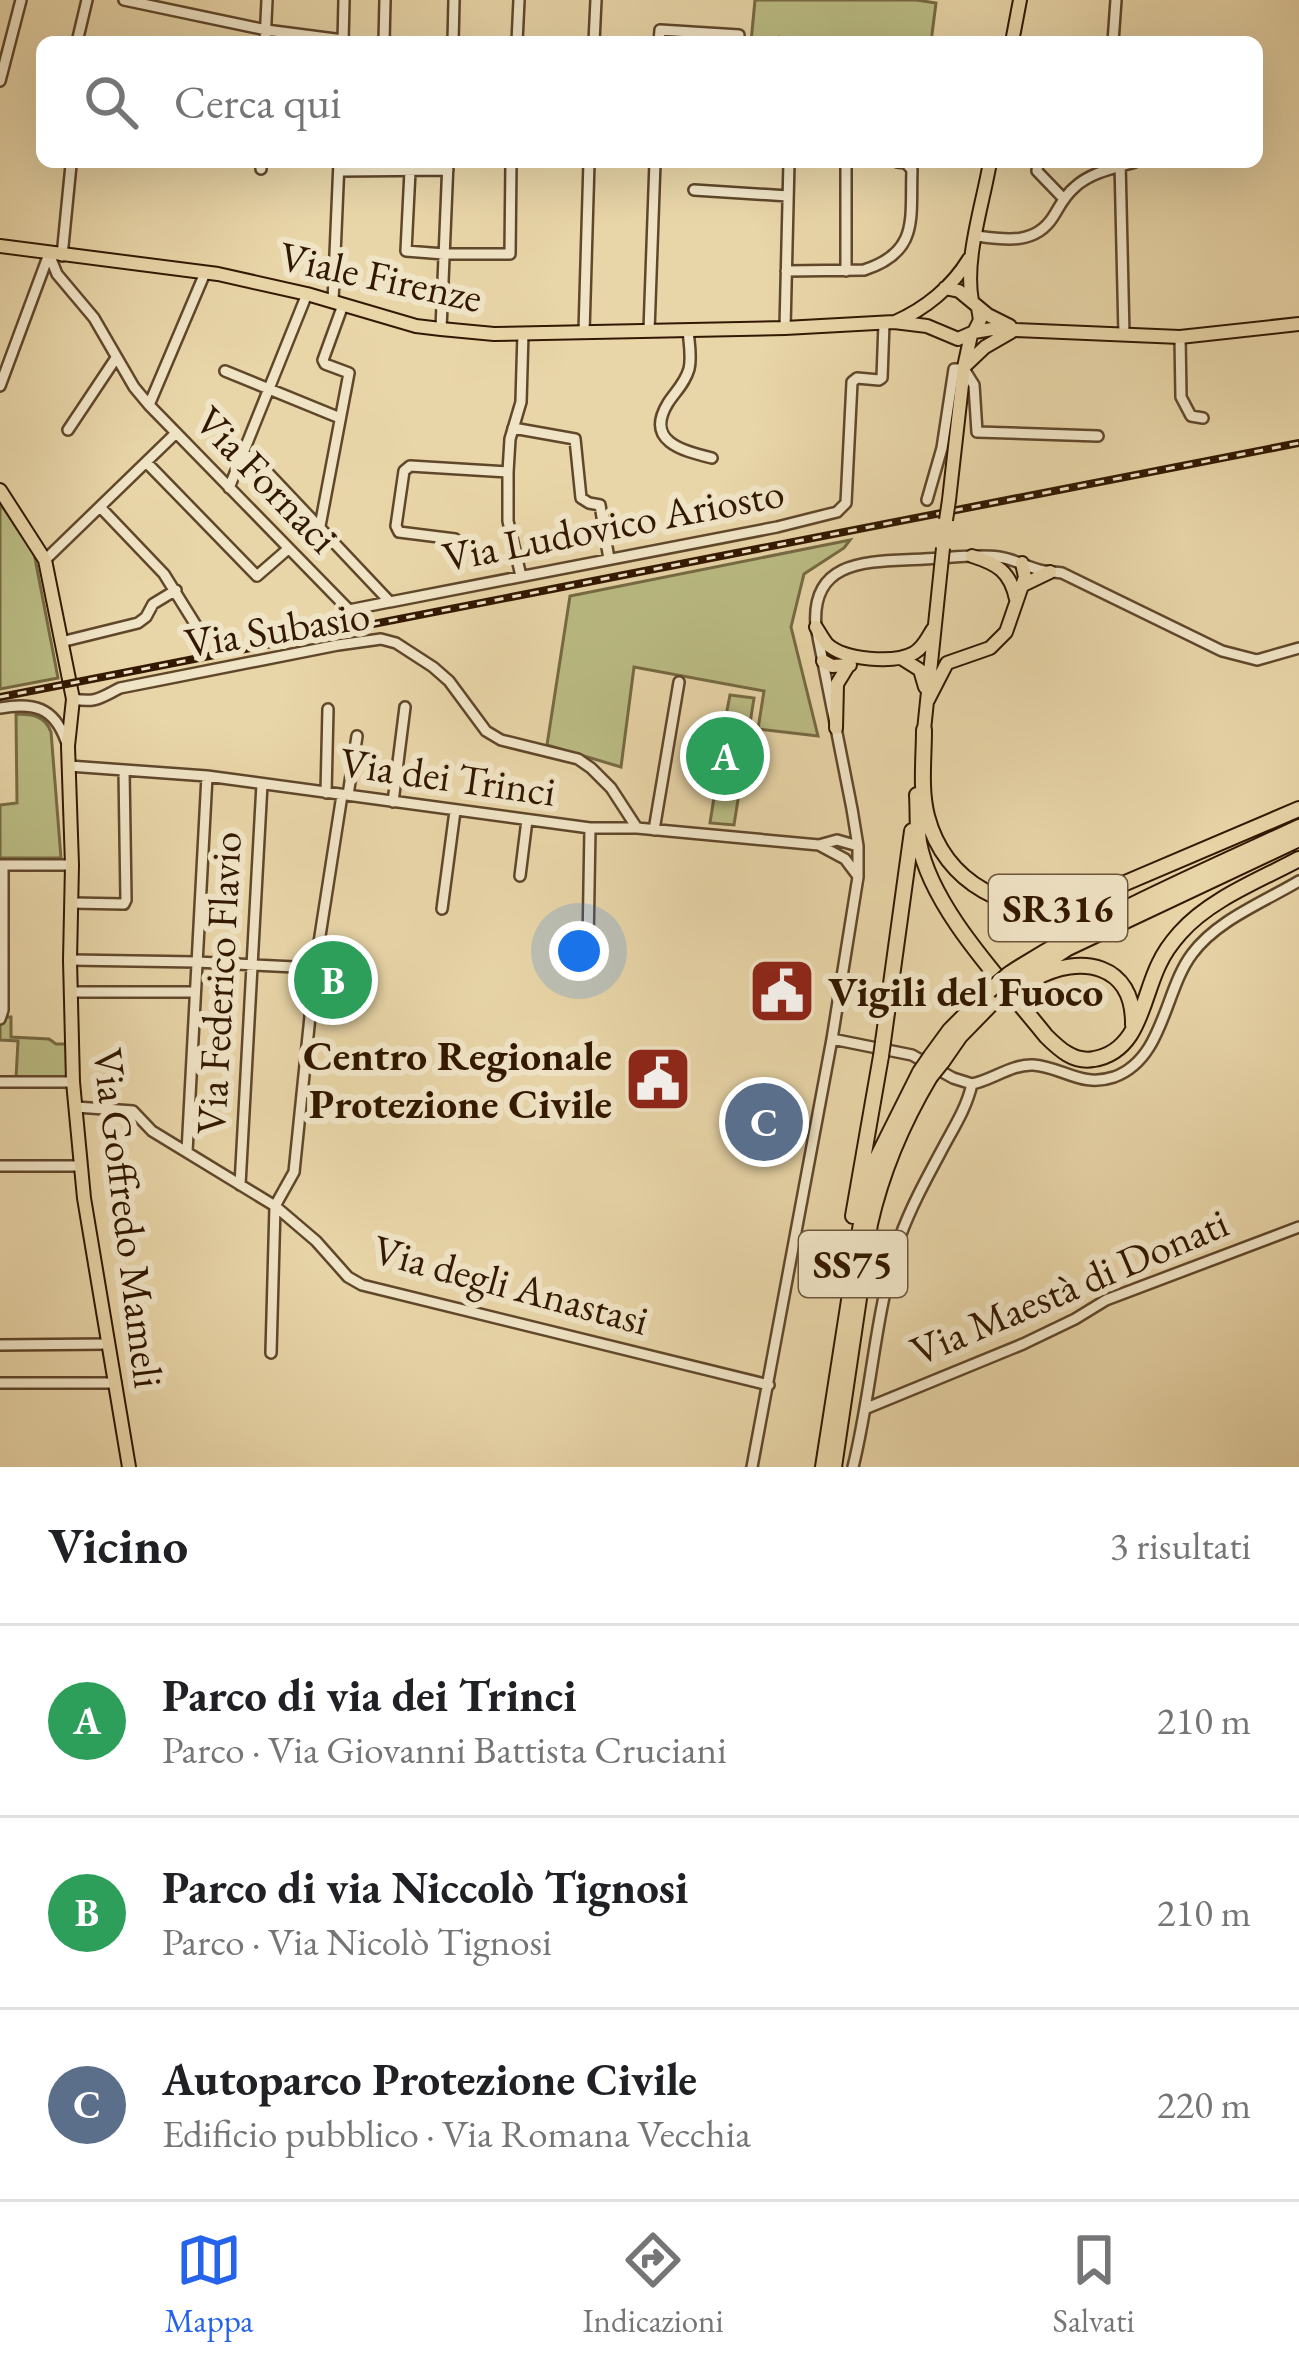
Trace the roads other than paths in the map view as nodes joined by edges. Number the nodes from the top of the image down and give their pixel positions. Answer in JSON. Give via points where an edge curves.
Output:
{"nodes":[{"id":1,"x":21,"y":0,"type":"edge"},
{"id":2,"x":87,"y":0,"type":"edge"},
{"id":3,"x":124,"y":0,"type":"edge"},
{"id":4,"x":267,"y":0,"type":"edge"},
{"id":5,"x":344,"y":0,"type":"edge"},
{"id":6,"x":385,"y":0,"type":"edge"},
{"id":7,"x":454,"y":0,"type":"edge"},
{"id":8,"x":519,"y":0,"type":"edge"},
{"id":9,"x":596,"y":0,"type":"edge"},
{"id":10,"x":1020,"y":0,"type":"edge"},
{"id":11,"x":1116,"y":0,"type":"edge"},
{"id":12,"x":166,"y":4,"type":"edge"},
{"id":13,"x":740,"y":35,"type":"dead end"},
{"id":14,"x":78,"y":36,"type":"edge"},
{"id":15,"x":266,"y":36,"type":"edge"},
{"id":16,"x":343,"y":36,"type":"edge"},
{"id":17,"x":384,"y":36,"type":"edge"},
{"id":18,"x":453,"y":36,"type":"edge"},
{"id":19,"x":517,"y":36,"type":"edge"},
{"id":20,"x":594,"y":36,"type":"edge"},
{"id":21,"x":660,"y":36,"type":"edge"},
{"id":22,"x":1013,"y":36,"type":"edge"},
{"id":23,"x":1113,"y":36,"type":"edge"},
{"id":24,"x":0,"y":81,"type":"edge"},
{"id":25,"x":70,"y":168,"type":"edge"},
{"id":26,"x":339,"y":168,"type":"edge"},
{"id":27,"x":393,"y":168,"type":"edge"},
{"id":28,"x":433,"y":168,"type":"edge"},
{"id":29,"x":448,"y":168,"type":"edge"},
{"id":30,"x":512,"y":168,"type":"edge"},
{"id":31,"x":589,"y":168,"type":"edge"},
{"id":32,"x":656,"y":168,"type":"edge"},
{"id":33,"x":788,"y":168,"type":"edge"},
{"id":34,"x":846,"y":168,"type":"edge"},
{"id":35,"x":910,"y":168,"type":"edge"},
{"id":36,"x":989,"y":168,"type":"edge"},
{"id":37,"x":1037,"y":168,"type":"edge"},
{"id":38,"x":1110,"y":168,"type":"edge"},
{"id":39,"x":1120,"y":168,"type":"edge"},
{"id":40,"x":410,"y":171,"type":"junction"},
{"id":41,"x":694,"y":190,"type":"dead end"},
{"id":42,"x":788,"y":196,"type":"junction"},
{"id":43,"x":1063,"y":198,"type":"junction"},
{"id":44,"x":976,"y":236,"type":"junction"},
{"id":45,"x":0,"y":246,"type":"edge"},
{"id":46,"x":444,"y":254,"type":"junction"},
{"id":47,"x":972,"y":254,"type":"junction"},
{"id":48,"x":56,"y":255,"type":"junction"},
{"id":49,"x":786,"y":271,"type":"junction"},
{"id":50,"x":846,"y":271,"type":"junction"},
{"id":51,"x":206,"y":273,"type":"junction"},
{"id":52,"x":945,"y":289,"type":"junction"},
{"id":53,"x":308,"y":294,"type":"junction"},
{"id":54,"x":338,"y":303,"type":"junction"},
{"id":55,"x":928,"y":304,"type":"junction"},
{"id":56,"x":975,"y":304,"type":"junction"},
{"id":57,"x":889,"y":323,"type":"junction"},
{"id":58,"x":1299,"y":324,"type":"edge"},
{"id":59,"x":785,"y":328,"type":"junction"},
{"id":60,"x":442,"y":329,"type":"junction"},
{"id":61,"x":688,"y":330,"type":"junction"},
{"id":62,"x":1017,"y":330,"type":"junction"},
{"id":63,"x":649,"y":331,"type":"junction"},
{"id":64,"x":584,"y":332,"type":"junction"},
{"id":65,"x":523,"y":333,"type":"junction"},
{"id":66,"x":945,"y":334,"type":"junction"},
{"id":67,"x":973,"y":334,"type":"junction"},
{"id":68,"x":1124,"y":335,"type":"junction"},
{"id":69,"x":1180,"y":337,"type":"junction"},
{"id":70,"x":116,"y":358,"type":"junction"},
{"id":71,"x":964,"y":368,"type":"junction"},
{"id":72,"x":225,"y":371,"type":"dead end"},
{"id":73,"x":0,"y":386,"type":"edge"},
{"id":74,"x":268,"y":388,"type":"junction"},
{"id":75,"x":149,"y":405,"type":"junction"},
{"id":76,"x":340,"y":418,"type":"junction"},
{"id":77,"x":1203,"y":418,"type":"dead end"},
{"id":78,"x":513,"y":428,"type":"junction"},
{"id":79,"x":68,"y":430,"type":"dead end"},
{"id":80,"x":176,"y":434,"type":"junction"},
{"id":81,"x":1097,"y":436,"type":"dead end"},
{"id":82,"x":243,"y":454,"type":"junction"},
{"id":83,"x":712,"y":458,"type":"dead end"},
{"id":84,"x":146,"y":462,"type":"junction"},
{"id":85,"x":508,"y":472,"type":"junction"},
{"id":86,"x":229,"y":488,"type":"junction"},
{"id":87,"x":0,"y":490,"type":"edge"},
{"id":88,"x":927,"y":500,"type":"dead end"},
{"id":89,"x":100,"y":507,"type":"junction"},
{"id":90,"x":320,"y":526,"type":"junction"},
{"id":91,"x":455,"y":539,"type":"dead end"},
{"id":92,"x":288,"y":549,"type":"junction"},
{"id":93,"x":972,"y":556,"type":"junction"},
{"id":94,"x":609,"y":559,"type":"junction"},
{"id":95,"x":44,"y":560,"type":"junction"},
{"id":96,"x":1022,"y":563,"type":"junction"},
{"id":97,"x":1053,"y":571,"type":"junction"},
{"id":98,"x":521,"y":576,"type":"junction"},
{"id":99,"x":176,"y":590,"type":"junction"},
{"id":100,"x":1017,"y":591,"type":"junction"},
{"id":101,"x":390,"y":602,"type":"junction"},
{"id":102,"x":936,"y":622,"type":"junction"},
{"id":103,"x":816,"y":627,"type":"junction"},
{"id":104,"x":202,"y":635,"type":"dead end"},
{"id":105,"x":61,"y":641,"type":"junction"},
{"id":106,"x":1299,"y":648,"type":"edge"},
{"id":107,"x":965,"y":655,"type":"junction"},
{"id":108,"x":901,"y":658,"type":"junction"},
{"id":109,"x":847,"y":660,"type":"junction"},
{"id":110,"x":823,"y":661,"type":"junction"},
{"id":111,"x":679,"y":682,"type":"dead end"},
{"id":112,"x":73,"y":699,"type":"junction"},
{"id":113,"x":928,"y":700,"type":"junction"},
{"id":114,"x":405,"y":706,"type":"dead end"},
{"id":115,"x":0,"y":709,"type":"edge"},
{"id":116,"x":328,"y":710,"type":"dead end"},
{"id":117,"x":836,"y":728,"type":"junction"},
{"id":118,"x":924,"y":730,"type":"junction"},
{"id":119,"x":357,"y":736,"type":"dead end"},
{"id":120,"x":68,"y":746,"type":"junction"},
{"id":121,"x":69,"y":766,"type":"junction"},
{"id":122,"x":124,"y":770,"type":"junction"},
{"id":123,"x":206,"y":776,"type":"junction"},
{"id":124,"x":262,"y":784,"type":"junction"},
{"id":125,"x":326,"y":793,"type":"junction"},
{"id":126,"x":345,"y":795,"type":"junction"},
{"id":127,"x":917,"y":796,"type":"junction"},
{"id":128,"x":392,"y":802,"type":"junction"},
{"id":129,"x":853,"y":808,"type":"junction"},
{"id":130,"x":1299,"y":809,"type":"edge"},
{"id":131,"x":455,"y":811,"type":"junction"},
{"id":132,"x":527,"y":820,"type":"junction"},
{"id":133,"x":1299,"y":827,"type":"edge"},
{"id":134,"x":590,"y":828,"type":"junction"},
{"id":135,"x":637,"y":828,"type":"junction"},
{"id":136,"x":654,"y":830,"type":"junction"},
{"id":137,"x":1299,"y":839,"type":"edge"},
{"id":138,"x":858,"y":845,"type":"junction"},
{"id":139,"x":837,"y":846,"type":"junction"},
{"id":140,"x":1299,"y":860,"type":"edge"},
{"id":141,"x":2,"y":865,"type":"edge"},
{"id":142,"x":72,"y":865,"type":"junction"},
{"id":143,"x":520,"y":876,"type":"dead end"},
{"id":144,"x":858,"y":877,"type":"junction"},
{"id":145,"x":1299,"y":881,"type":"edge"},
{"id":146,"x":72,"y":903,"type":"junction"},
{"id":147,"x":442,"y":909,"type":"dead end"},
{"id":148,"x":588,"y":945,"type":"dead end"},
{"id":149,"x":70,"y":960,"type":"junction"},
{"id":150,"x":197,"y":962,"type":"junction"},
{"id":151,"x":254,"y":965,"type":"junction"},
{"id":152,"x":315,"y":968,"type":"junction"},
{"id":153,"x":1015,"y":981,"type":"junction"},
{"id":154,"x":70,"y":992,"type":"junction"},
{"id":155,"x":195,"y":992,"type":"junction"},
{"id":156,"x":0,"y":1019,"type":"edge"},
{"id":157,"x":1133,"y":1030,"type":"junction"},
{"id":158,"x":832,"y":1039,"type":"junction"},
{"id":159,"x":925,"y":1075,"type":"junction"},
{"id":160,"x":0,"y":1082,"type":"edge"},
{"id":161,"x":73,"y":1082,"type":"junction"},
{"id":162,"x":972,"y":1084,"type":"junction"},
{"id":163,"x":76,"y":1107,"type":"junction"},
{"id":164,"x":187,"y":1153,"type":"junction"},
{"id":165,"x":0,"y":1166,"type":"edge"},
{"id":166,"x":80,"y":1166,"type":"junction"},
{"id":167,"x":240,"y":1185,"type":"junction"},
{"id":168,"x":275,"y":1206,"type":"junction"},
{"id":169,"x":1299,"y":1227,"type":"edge"},
{"id":170,"x":850,"y":1287,"type":"junction"},
{"id":171,"x":110,"y":1344,"type":"junction"},
{"id":172,"x":0,"y":1345,"type":"edge"},
{"id":173,"x":271,"y":1353,"type":"dead end"},
{"id":174,"x":0,"y":1383,"type":"edge"},
{"id":175,"x":116,"y":1384,"type":"junction"},
{"id":176,"x":769,"y":1385,"type":"junction"},
{"id":177,"x":866,"y":1408,"type":"junction"},
{"id":178,"x":129,"y":1467,"type":"edge"},
{"id":179,"x":752,"y":1467,"type":"edge"},
{"id":180,"x":823,"y":1467,"type":"edge"},
{"id":181,"x":834,"y":1467,"type":"edge"},
{"id":182,"x":855,"y":1467,"type":"edge"}],
"edges":[{"from":1,"to":24,"type":"street"},
{"from":2,"to":14,"type":"street"},
{"from":3,"to":12,"type":"street"},
{"from":4,"to":15,"type":"street"},
{"from":5,"to":16,"type":"street"},
{"from":6,"to":17,"type":"street"},
{"from":7,"to":18,"type":"street"},
{"from":8,"to":19,"type":"street"},
{"from":9,"to":20,"type":"street"},
{"from":10,"to":22,"type":"main road"},
{"from":11,"to":23,"type":"street"},
{"from":12,"to":15,"type":"street"},
{"from":13,"to":21,"type":"street"},
{"from":25,"to":48,"type":"street"},
{"from":26,"to":54,"type":"street"},
{"from":27,"to":40,"type":"street"},
{"from":28,"to":40,"type":"street"},
{"from":29,"to":46,"type":"street"},
{"from":30,"to":46,"type":"street","via":[[510,254]]},
{"from":31,"to":64,"type":"street"},
{"from":32,"to":63,"type":"street"},
{"from":33,"to":42,"type":"street"},
{"from":34,"to":50,"type":"street"},
{"from":35,"to":50,"type":"street","via":[[909,238],[875,266]]},
{"from":36,"to":44,"type":"main road","number":"SR316"},
{"from":37,"to":43,"type":"street"},
{"from":38,"to":43,"type":"street"},
{"from":39,"to":68,"type":"street"},
{"from":40,"to":46,"type":"street","via":[[406,251]]},
{"from":41,"to":42,"type":"street"},
{"from":42,"to":49,"type":"street"},
{"from":43,"to":44,"type":"street","via":[[1034,237]]},
{"from":44,"to":47,"type":"main road","number":"SR316"},
{"from":45,"to":48,"type":"main road","name":"Viale Firenze"},
{"from":46,"to":60,"type":"street"},
{"from":47,"to":52,"type":"main road","number":"SR316"},
{"from":47,"to":56,"type":"main road","number":"SR316"},
{"from":48,"to":51,"type":"main road","name":"Viale Firenze"},
{"from":48,"to":70,"type":"street","name":"Via Fornaci","via":[[57,274]]},
{"from":48,"to":73,"type":"street"},
{"from":49,"to":50,"type":"street"},
{"from":49,"to":59,"type":"street"},
{"from":51,"to":53,"type":"main road","name":"Viale Firenze"},
{"from":51,"to":75,"type":"street"},
{"from":52,"to":55,"type":"main road","name":"Viale Firenze","number":"SR316"},
{"from":52,"to":56,"type":"main road","name":"Viale Firenze"},
{"from":53,"to":54,"type":"main road","name":"Viale Firenze"},
{"from":53,"to":74,"type":"street"},
{"from":54,"to":60,"type":"main road","name":"Viale Firenze"},
{"from":54,"to":76,"type":"street","via":[[323,359],[349,373]]},
{"from":55,"to":57,"type":"main road","name":"Viale Firenze"},
{"from":55,"to":66,"type":"main road"},
{"from":56,"to":62,"type":"main road","name":"Viale Firenze"},
{"from":56,"to":67,"type":"main road","number":"SR316","via":[[980,320]]},
{"from":57,"to":59,"type":"main road","name":"Viale Firenze"},
{"from":57,"to":66,"type":"main road","name":"Viale Firenze"},
{"from":57,"to":94,"type":"street","name":"Via Ludovico Ariosto","via":[[884,373],[852,382],[842,509]]},
{"from":58,"to":69,"type":"main road","name":"Viale Firenze"},
{"from":59,"to":61,"type":"main road","name":"Viale Firenze"},
{"from":60,"to":65,"type":"main road","name":"Viale Firenze"},
{"from":61,"to":63,"type":"main road","name":"Viale Firenze"},
{"from":61,"to":83,"type":"street","via":[[689,368],[666,406],[665,435],[676,449]]},
{"from":62,"to":67,"type":"main road","name":"Viale Firenze"},
{"from":62,"to":68,"type":"main road","name":"Viale Firenze"},
{"from":62,"to":71,"type":"main road"},
{"from":63,"to":64,"type":"main road","name":"Viale Firenze"},
{"from":64,"to":65,"type":"main road","name":"Viale Firenze"},
{"from":65,"to":78,"type":"street"},
{"from":66,"to":67,"type":"main road","name":"Viale Firenze"},
{"from":66,"to":71,"type":"main road"},
{"from":67,"to":71,"type":"main road","number":"SR316"},
{"from":68,"to":69,"type":"main road","name":"Viale Firenze"},
{"from":69,"to":77,"type":"street","via":[[1181,397],[1191,416]]},
{"from":70,"to":75,"type":"street","name":"Via Fornaci"},
{"from":70,"to":79,"type":"street"},
{"from":71,"to":81,"type":"street","via":[[974,385],[977,432]]},
{"from":71,"to":88,"type":"street","via":[[954,369]]},
{"from":71,"to":102,"type":"main road","number":"SR316","bridge":true},
{"from":72,"to":74,"type":"street"},
{"from":74,"to":76,"type":"street"},
{"from":74,"to":82,"type":"street"},
{"from":75,"to":80,"type":"street","name":"Via Fornaci"},
{"from":76,"to":90,"type":"street"},
{"from":78,"to":85,"type":"street"},
{"from":78,"to":94,"type":"street","via":[[574,439],[581,498],[600,505]]},
{"from":80,"to":84,"type":"street"},
{"from":80,"to":86,"type":"street","name":"Via Fornaci"},
{"from":82,"to":86,"type":"street"},
{"from":82,"to":90,"type":"street","name":"Via Ludovico Ariosto"},
{"from":84,"to":89,"type":"street"},
{"from":84,"to":92,"type":"street","via":[[256,576]]},
{"from":85,"to":91,"type":"street","via":[[404,471],[399,532]]},
{"from":85,"to":98,"type":"street"},
{"from":86,"to":92,"type":"street","name":"Via Fornaci"},
{"from":87,"to":95,"type":"main road","name":"Via Goffredo Mameli"},
{"from":89,"to":95,"type":"street"},
{"from":89,"to":99,"type":"street"},
{"from":90,"to":101,"type":"street","name":"Via Ludovico Ariosto"},
{"from":92,"to":101,"type":"street","name":"Via Fornaci","via":[[349,610]]},
{"from":93,"to":96,"type":"street"},
{"from":93,"to":100,"type":"main road","via":[[1000,566]]},
{"from":93,"to":103,"type":"street","via":[[846,566],[819,596]]},
{"from":94,"to":98,"type":"street","name":"Via Ludovico Ariosto"},
{"from":95,"to":105,"type":"main road","name":"Via Goffredo Mameli"},
{"from":96,"to":97,"type":"street"},
{"from":96,"to":100,"type":"main road"},
{"from":97,"to":100,"type":"main road"},
{"from":97,"to":106,"type":"street","via":[[1222,651],[1257,660]]},
{"from":98,"to":101,"type":"street","name":"Via Ludovico Ariosto"},
{"from":99,"to":104,"type":"street"},
{"from":99,"to":105,"type":"street","via":[[138,623]]},
{"from":100,"to":107,"type":"main road","via":[[998,641]]},
{"from":102,"to":107,"type":"main road","via":[[948,646]]},
{"from":102,"to":108,"type":"main road","via":[[921,648]]},
{"from":102,"to":113,"type":"main road","number":"SR316"},
{"from":103,"to":109,"type":"main road"},
{"from":103,"to":110,"type":"street"},
{"from":105,"to":112,"type":"main road","name":"Via Goffredo Mameli"},
{"from":107,"to":113,"type":"main road","via":[[943,667]]},
{"from":108,"to":109,"type":"main road"},
{"from":108,"to":113,"type":"main road","via":[[920,670]]},
{"from":109,"to":110,"type":"main road","via":[[837,654]]},
{"from":109,"to":117,"type":"main road","via":[[837,684]]},
{"from":110,"to":117,"type":"street"},
{"from":111,"to":136,"type":"street"},
{"from":112,"to":120,"type":"main road","name":"Via Goffredo Mameli"},
{"from":112,"to":135,"type":"street","name":"Via Subasio","via":[[91,702],[120,688],[381,639],[434,667],[501,740],[578,759],[611,788]]},
{"from":113,"to":118,"type":"main road","number":"SR316"},
{"from":114,"to":128,"type":"street"},
{"from":115,"to":120,"type":"street","via":[[23,704],[47,712]]},
{"from":116,"to":125,"type":"street"},
{"from":117,"to":129,"type":"street"},
{"from":118,"to":127,"type":"highway","number":"SR316"},
{"from":118,"to":130,"type":"highway","number":"SR316","via":[[926,812],[938,844],[967,880],[1027,908],[1076,904]]},
{"from":119,"to":126,"type":"street"},
{"from":120,"to":121,"type":"main road","name":"Via Goffredo Mameli"},
{"from":121,"to":122,"type":"street","name":"Via dei Trinci"},
{"from":121,"to":142,"type":"main road","name":"Via Goffredo Mameli"},
{"from":122,"to":123,"type":"street","name":"Via dei Trinci"},
{"from":122,"to":146,"type":"street","via":[[125,903]]},
{"from":123,"to":124,"type":"street","name":"Via dei Trinci"},
{"from":123,"to":150,"type":"street"},
{"from":124,"to":125,"type":"street","name":"Via dei Trinci"},
{"from":124,"to":151,"type":"street","name":"Via Federico Flavio"},
{"from":125,"to":126,"type":"street","name":"Via dei Trinci"},
{"from":126,"to":128,"type":"street","name":"Via dei Trinci"},
{"from":126,"to":152,"type":"street"},
{"from":127,"to":157,"type":"highway","number":"SR316","via":[[919,840],[938,893],[1046,1036],[1085,1060],[1114,1052]]},
{"from":127,"to":170,"type":"highway","number":"SR316","via":[[854,1208]]},
{"from":128,"to":131,"type":"street","name":"Via dei Trinci"},
{"from":129,"to":138,"type":"street"},
{"from":129,"to":139,"type":"street"},
{"from":131,"to":132,"type":"street","name":"Via dei Trinci"},
{"from":131,"to":147,"type":"street"},
{"from":132,"to":134,"type":"street","name":"Via dei Trinci"},
{"from":132,"to":143,"type":"street"},
{"from":133,"to":153,"type":"highway","number":"SS75","via":[[1047,949]]},
{"from":134,"to":135,"type":"street","name":"Via dei Trinci"},
{"from":134,"to":148,"type":"street"},
{"from":135,"to":136,"type":"street","name":"Via dei Trinci"},
{"from":136,"to":139,"type":"street","name":"Via dei Trinci"},
{"from":137,"to":153,"type":"highway","number":"SS75"},
{"from":138,"to":139,"type":"street","name":"Via dei Trinci"},
{"from":138,"to":144,"type":"street"},
{"from":139,"to":144,"type":"street"},
{"from":140,"to":157,"type":"highway","number":"SR316","via":[[1183,929]]},
{"from":141,"to":142,"type":"street"},
{"from":141,"to":156,"type":"street"},
{"from":142,"to":146,"type":"main road","name":"Via Goffredo Mameli"},
{"from":144,"to":158,"type":"street"},
{"from":145,"to":162,"type":"street","via":[[1205,940],[1132,1067],[1093,1080],[1021,1066]]},
{"from":146,"to":149,"type":"main road","name":"Via Goffredo Mameli"},
{"from":149,"to":150,"type":"street"},
{"from":149,"to":154,"type":"main road","name":"Via Goffredo Mameli"},
{"from":150,"to":151,"type":"street"},
{"from":150,"to":155,"type":"street"},
{"from":151,"to":152,"type":"street"},
{"from":151,"to":167,"type":"street","name":"Via Federico Flavio"},
{"from":152,"to":168,"type":"street","via":[[295,1172]]},
{"from":153,"to":157,"type":"highway","number":"SR316","via":[[1063,966],[1104,970],[1129,993]]},
{"from":153,"to":159,"type":"highway","number":"SS75","bridge":true,"via":[[950,1030]]},
{"from":154,"to":155,"type":"street"},
{"from":154,"to":161,"type":"main road","name":"Via Goffredo Mameli"},
{"from":155,"to":164,"type":"street"},
{"from":158,"to":162,"type":"street","via":[[912,1055]]},
{"from":158,"to":176,"type":"street"},
{"from":159,"to":170,"type":"highway","number":"SS75","via":[[876,1160]]},
{"from":159,"to":181,"type":"highway","number":"SS75","via":[[878,1187]]},
{"from":160,"to":161,"type":"street"},
{"from":161,"to":163,"type":"main road","name":"Via Goffredo Mameli"},
{"from":162,"to":177,"type":"street","via":[[900,1237]]},
{"from":163,"to":164,"type":"street","name":"Via degli Anastasi","via":[[133,1111]]},
{"from":163,"to":166,"type":"main road","name":"Via Goffredo Mameli"},
{"from":164,"to":167,"type":"street","name":"Via degli Anastasi"},
{"from":165,"to":166,"type":"street"},
{"from":166,"to":171,"type":"main road","name":"Via Goffredo Mameli"},
{"from":167,"to":168,"type":"street","name":"Via degli Anastasi"},
{"from":168,"to":173,"type":"street"},
{"from":168,"to":176,"type":"street","name":"Via degli Anastasi","via":[[362,1285]]},
{"from":169,"to":177,"type":"street","name":"Via Maestà di Donati","via":[[1106,1300],[1023,1344]]},
{"from":170,"to":180,"type":"highway","number":"SS75"},
{"from":171,"to":172,"type":"street"},
{"from":171,"to":175,"type":"main road","name":"Via Goffredo Mameli"},
{"from":174,"to":175,"type":"street"},
{"from":175,"to":178,"type":"main road","name":"Via Goffredo Mameli"},
{"from":176,"to":179,"type":"street"},
{"from":177,"to":182,"type":"street"}]}
